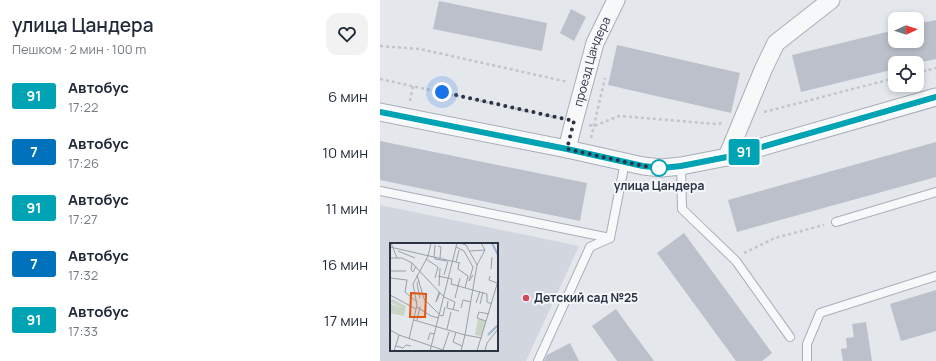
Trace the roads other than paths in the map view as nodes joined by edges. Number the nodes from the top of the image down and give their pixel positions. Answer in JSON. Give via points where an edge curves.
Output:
{"nodes":[{"id":1,"x":616,"y":0,"type":"edge"},
{"id":2,"x":831,"y":0,"type":"edge"},
{"id":3,"x":936,"y":97,"type":"edge"},
{"id":4,"x":380,"y":112,"type":"edge"},
{"id":5,"x":567,"y":149,"type":"junction"},
{"id":6,"x":727,"y":157,"type":"junction"},
{"id":7,"x":625,"y":162,"type":"junction"},
{"id":8,"x":681,"y":166,"type":"junction"},
{"id":9,"x":380,"y":191,"type":"edge"},
{"id":10,"x":936,"y":192,"type":"edge"},
{"id":11,"x":836,"y":222,"type":"road end"},
{"id":12,"x":610,"y":238,"type":"junction"},
{"id":13,"x":936,"y":276,"type":"edge"},
{"id":14,"x":790,"y":337,"type":"dead end"},
{"id":15,"x":538,"y":361,"type":"edge"},
{"id":16,"x":807,"y":361,"type":"edge"}],
"edges":[{"from":1,"to":5,"type":"street","name":"проезд Цандера","via":[[595,43]]},
{"from":2,"to":6,"type":"street","via":[[776,43]]},
{"from":3,"to":6,"type":"street"},
{"from":4,"to":5,"type":"street"},
{"from":5,"to":7,"type":"street"},
{"from":6,"to":8,"type":"street"},
{"from":7,"to":8,"type":"street","via":[[662,168]]},
{"from":7,"to":12,"type":"lane"},
{"from":8,"to":14,"type":"lane","via":[[682,209],[734,258]]},
{"from":9,"to":12,"type":"lane"},
{"from":10,"to":11,"type":"lane"},
{"from":12,"to":15,"type":"lane","via":[[590,247]]},
{"from":13,"to":16,"type":"lane","via":[[820,313],[807,344]]}]}
